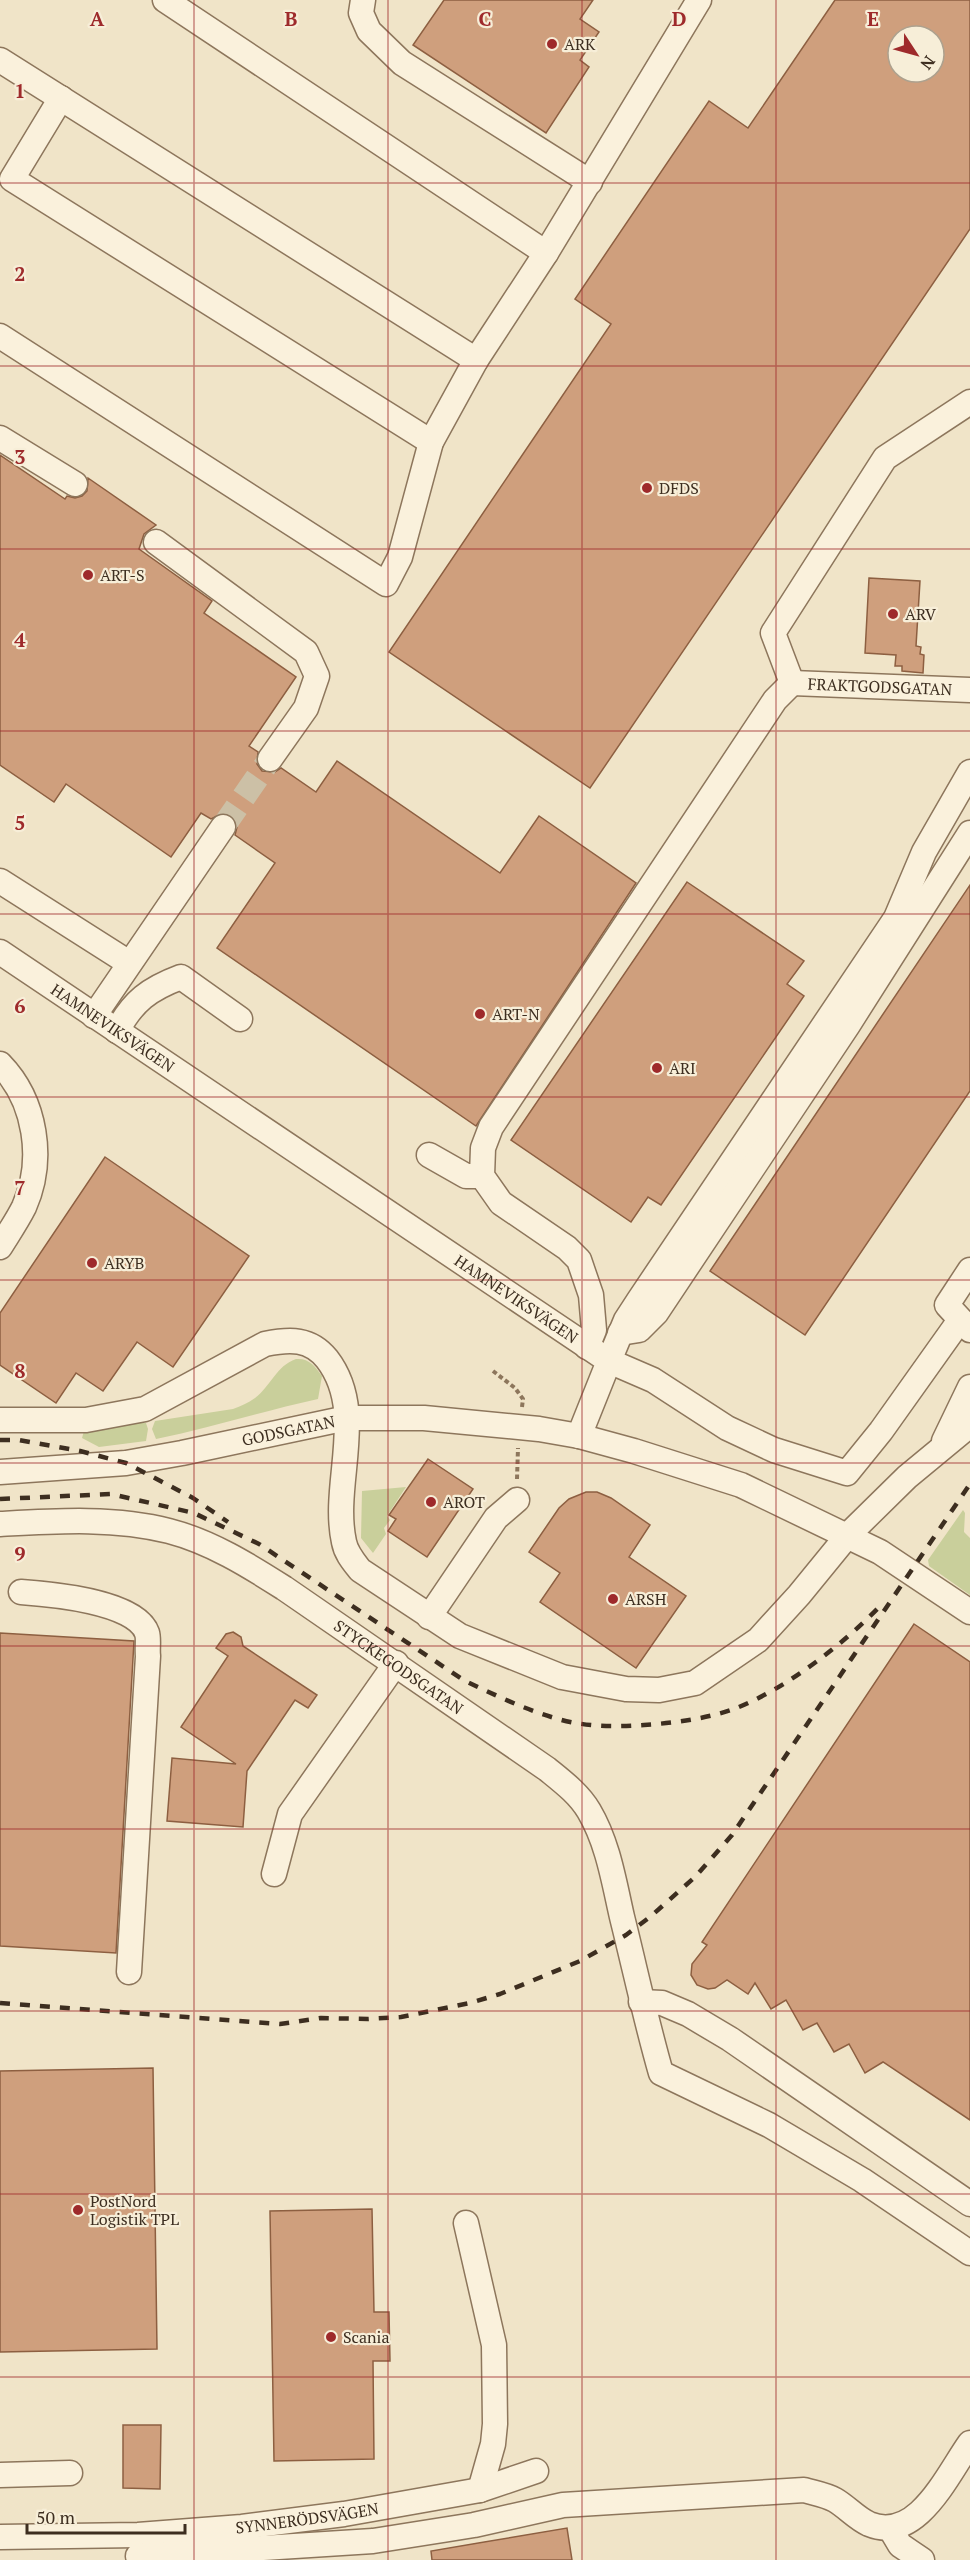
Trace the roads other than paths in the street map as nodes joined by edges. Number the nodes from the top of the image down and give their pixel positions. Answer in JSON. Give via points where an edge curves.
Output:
{"nodes":[{"id":1,"x":165,"y":0,"type":"edge"},
{"id":2,"x":363,"y":0,"type":"edge"},
{"id":3,"x":699,"y":0,"type":"edge"},
{"id":4,"x":0,"y":60,"type":"edge"},
{"id":5,"x":61,"y":98,"type":"junction"},
{"id":6,"x":590,"y":182,"type":"junction"},
{"id":7,"x":6,"y":187,"type":"edge"},
{"id":8,"x":546,"y":253,"type":"junction"},
{"id":9,"x":0,"y":336,"type":"edge"},
{"id":10,"x":476,"y":360,"type":"junction"},
{"id":11,"x":970,"y":402,"type":"edge"},
{"id":12,"x":0,"y":438,"type":"edge"},
{"id":13,"x":431,"y":442,"type":"junction"},
{"id":14,"x":75,"y":484,"type":"dead end"},
{"id":15,"x":156,"y":542,"type":"dead end"},
{"id":16,"x":792,"y":682,"type":"junction"},
{"id":17,"x":970,"y":690,"type":"edge"},
{"id":18,"x":270,"y":759,"type":"tunnel mouth"},
{"id":19,"x":970,"y":772,"type":"edge"},
{"id":20,"x":224,"y":827,"type":"tunnel mouth"},
{"id":21,"x":970,"y":833,"type":"edge"},
{"id":22,"x":0,"y":881,"type":"edge"},
{"id":23,"x":0,"y":952,"type":"edge"},
{"id":24,"x":129,"y":963,"type":"junction"},
{"id":25,"x":94,"y":1016,"type":"junction"},
{"id":26,"x":240,"y":1019,"type":"dead end"},
{"id":27,"x":117,"y":1031,"type":"junction"},
{"id":28,"x":0,"y":1064,"type":"edge"},
{"id":29,"x":429,"y":1155,"type":"dead end"},
{"id":30,"x":482,"y":1176,"type":"junction"},
{"id":31,"x":0,"y":1247,"type":"edge"},
{"id":32,"x":970,"y":1270,"type":"edge"},
{"id":33,"x":965,"y":1325,"type":"edge"},
{"id":34,"x":620,"y":1333,"type":"junction"},
{"id":35,"x":587,"y":1347,"type":"junction"},
{"id":36,"x":609,"y":1361,"type":"junction"},
{"id":37,"x":970,"y":1387,"type":"edge"},
{"id":38,"x":346,"y":1418,"type":"junction"},
{"id":39,"x":0,"y":1420,"type":"edge"},
{"id":40,"x":970,"y":1425,"type":"edge"},
{"id":41,"x":579,"y":1436,"type":"junction"},
{"id":42,"x":939,"y":1450,"type":"junction"},
{"id":43,"x":0,"y":1472,"type":"edge"},
{"id":44,"x":517,"y":1500,"type":"road end"},
{"id":45,"x":0,"y":1524,"type":"edge"},
{"id":46,"x":848,"y":1535,"type":"junction"},
{"id":47,"x":21,"y":1592,"type":"dead end"},
{"id":48,"x":970,"y":1612,"type":"edge"},
{"id":49,"x":429,"y":1617,"type":"junction"},
{"id":50,"x":396,"y":1663,"type":"junction"},
{"id":51,"x":274,"y":1874,"type":"dead end"},
{"id":52,"x":129,"y":1971,"type":"dead end"},
{"id":53,"x":642,"y":2002,"type":"junction"},
{"id":54,"x":970,"y":2204,"type":"edge"},
{"id":55,"x":466,"y":2223,"type":"dead end"},
{"id":56,"x":970,"y":2253,"type":"edge"},
{"id":57,"x":970,"y":2443,"type":"edge"},
{"id":58,"x":536,"y":2471,"type":"dead end"},
{"id":59,"x":70,"y":2473,"type":"dead end"},
{"id":60,"x":0,"y":2475,"type":"edge"},
{"id":61,"x":480,"y":2490,"type":"junction"},
{"id":62,"x":890,"y":2528,"type":"junction"},
{"id":63,"x":0,"y":2537,"type":"edge"},
{"id":64,"x":138,"y":2550,"type":"edge"},
{"id":65,"x":922,"y":2560,"type":"edge"}],
"edges":[{"from":1,"to":8,"type":"street"},
{"from":2,"to":6,"type":"street","via":[[361,13],[369,32],[402,63]]},
{"from":3,"to":6,"type":"street"},
{"from":4,"to":5,"type":"street"},
{"from":5,"to":7,"type":"street"},
{"from":5,"to":10,"type":"street"},
{"from":6,"to":8,"type":"street"},
{"from":7,"to":13,"type":"street"},
{"from":8,"to":10,"type":"street"},
{"from":9,"to":13,"type":"street","via":[[386,584],[400,557]]},
{"from":10,"to":13,"type":"street"},
{"from":11,"to":16,"type":"street","via":[[885,458],[779,623],[773,633]]},
{"from":12,"to":14,"type":"street"},
{"from":15,"to":18,"type":"street","via":[[306,652],[317,676],[306,708]]},
{"from":16,"to":17,"type":"street","name":"FRAKTGODSGATAN"},
{"from":16,"to":30,"type":"street","via":[[775,700],[491,1127],[483,1148]]},
{"from":19,"to":34,"type":"street","via":[[924,852],[896,918]]},
{"from":20,"to":24,"type":"street"},
{"from":21,"to":34,"type":"street","via":[[848,1025],[656,1313],[639,1330]]},
{"from":22,"to":24,"type":"street"},
{"from":23,"to":25,"type":"street","name":"HAMNEVIKSVÄGEN"},
{"from":24,"to":25,"type":"street"},
{"from":25,"to":27,"type":"street","name":"HAMNEVIKSVÄGEN"},
{"from":26,"to":27,"type":"street","via":[[181,977],[162,984],[130,1008]]},
{"from":27,"to":35,"type":"street","name":"HAMNEVIKSVÄGEN"},
{"from":28,"to":31,"type":"street","via":[[24,1099],[36,1141],[34,1173],[24,1207]]},
{"from":29,"to":30,"type":"street","via":[[466,1176]]},
{"from":30,"to":35,"type":"street","via":[[501,1203],[579,1260],[591,1295],[594,1330]]},
{"from":32,"to":33,"type":"street","via":[[947,1305]]},
{"from":33,"to":36,"type":"street","name":"HAMNEVIKSVÄGEN","via":[[847,1473],[774,1450],[727,1428],[653,1380]]},
{"from":34,"to":36,"type":"street"},
{"from":35,"to":36,"type":"street","name":"HAMNEVIKSVÄGEN"},
{"from":36,"to":41,"type":"street"},
{"from":37,"to":42,"type":"street"},
{"from":38,"to":39,"type":"street","via":[[344,1393],[334,1369],[320,1351],[303,1341],[286,1340],[265,1344],[234,1359],[145,1409],[86,1420]]},
{"from":38,"to":41,"type":"street","name":"GODSGATAN","via":[[424,1418]]},
{"from":38,"to":43,"type":"street","name":"GODSGATAN","via":[[126,1463]]},
{"from":38,"to":49,"type":"street","via":[[344,1543],[360,1570]]},
{"from":40,"to":42,"type":"street"},
{"from":41,"to":46,"type":"street","via":[[741,1485]]},
{"from":42,"to":46,"type":"street"},
{"from":44,"to":49,"type":"street","via":[[496,1518]]},
{"from":45,"to":50,"type":"street","name":"STYCKEGODSGATAN","via":[[95,1522],[169,1531],[240,1560]]},
{"from":46,"to":48,"type":"street"},
{"from":46,"to":49,"type":"street","via":[[758,1640],[695,1683],[677,1687],[626,1689],[562,1677],[460,1636]]},
{"from":47,"to":52,"type":"street","via":[[72,1596],[118,1610],[138,1621],[147,1633]]},
{"from":50,"to":51,"type":"street","via":[[290,1814]]},
{"from":50,"to":53,"type":"street","name":"STYCKEGODSGATAN","via":[[548,1769],[589,1810],[610,1865]]},
{"from":53,"to":54,"type":"street","via":[[662,2003],[730,2039]]},
{"from":53,"to":56,"type":"street","name":"STYCKEGODSGATAN","via":[[661,2073],[778,2130],[862,2180]]},
{"from":55,"to":61,"type":"street","via":[[494,2344],[495,2424]]},
{"from":57,"to":62,"type":"street","via":[[915,2519]]},
{"from":58,"to":61,"type":"street","name":"SYNNERÖDSVÄGEN"},
{"from":59,"to":60,"type":"street"},
{"from":61,"to":64,"type":"street","name":"SYNNERÖDSVÄGEN","via":[[242,2527]]},
{"from":62,"to":64,"type":"street","via":[[866,2523],[834,2499],[804,2490],[563,2505],[374,2541]]},
{"from":62,"to":65,"type":"street","via":[[900,2545]]},
{"from":63,"to":64,"type":"street","name":"SYNNERÖDSVÄGEN"}]}
